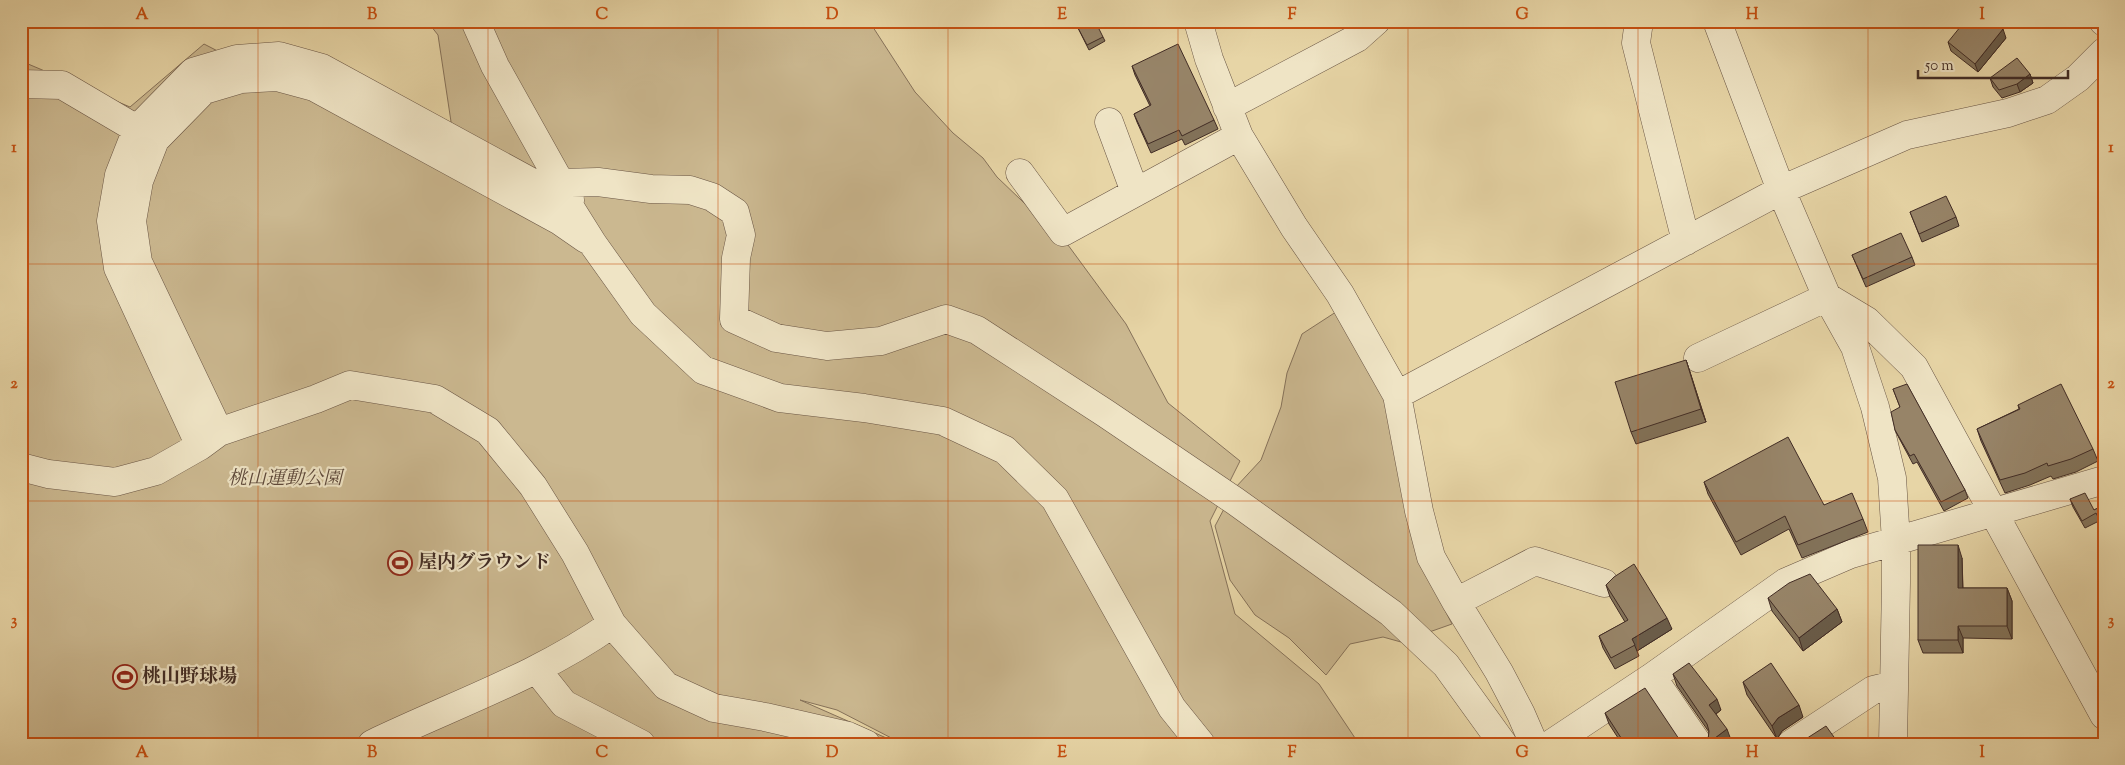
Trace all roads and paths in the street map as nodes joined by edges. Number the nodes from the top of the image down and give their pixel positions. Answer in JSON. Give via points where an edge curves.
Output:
{"nodes":[{"id":1,"x":475,"y":21,"type":"edge"},
{"id":2,"x":1198,"y":21,"type":"edge"},
{"id":3,"x":1376,"y":21,"type":"edge"},
{"id":4,"x":1639,"y":21,"type":"edge"},
{"id":5,"x":1717,"y":21,"type":"edge"},
{"id":6,"x":2104,"y":52,"type":"edge"},
{"id":7,"x":21,"y":84,"type":"edge"},
{"id":8,"x":1227,"y":107,"type":"junction"},
{"id":9,"x":1109,"y":122,"type":"dead end"},
{"id":10,"x":146,"y":135,"type":"junction"},
{"id":11,"x":1239,"y":136,"type":"junction"},
{"id":12,"x":1020,"y":173,"type":"dead end"},
{"id":13,"x":562,"y":183,"type":"junction"},
{"id":14,"x":1781,"y":190,"type":"junction"},
{"id":15,"x":1136,"y":192,"type":"junction"},
{"id":16,"x":1686,"y":241,"type":"junction"},
{"id":17,"x":593,"y":244,"type":"junction"},
{"id":18,"x":1827,"y":297,"type":"junction"},
{"id":19,"x":1698,"y":358,"type":"dead end"},
{"id":20,"x":1397,"y":395,"type":"junction"},
{"id":21,"x":210,"y":439,"type":"junction"},
{"id":22,"x":21,"y":467,"type":"edge"},
{"id":23,"x":2104,"y":480,"type":"edge"},
{"id":24,"x":1992,"y":512,"type":"junction"},
{"id":25,"x":1896,"y":541,"type":"junction"},
{"id":26,"x":1604,"y":583,"type":"dead end"},
{"id":27,"x":1456,"y":602,"type":"junction"},
{"id":28,"x":612,"y":624,"type":"junction"},
{"id":29,"x":537,"y":670,"type":"junction"},
{"id":30,"x":1652,"y":678,"type":"junction"},
{"id":31,"x":1893,"y":685,"type":"junction"},
{"id":32,"x":2104,"y":715,"type":"edge"},
{"id":33,"x":372,"y":744,"type":"edge"},
{"id":34,"x":642,"y":744,"type":"edge"},
{"id":35,"x":866,"y":744,"type":"edge"},
{"id":36,"x":1201,"y":744,"type":"edge"},
{"id":37,"x":1503,"y":744,"type":"edge"},
{"id":38,"x":1534,"y":744,"type":"edge"},
{"id":39,"x":1551,"y":744,"type":"edge"},
{"id":40,"x":1698,"y":744,"type":"edge"},
{"id":41,"x":1791,"y":744,"type":"edge"},
{"id":42,"x":1893,"y":744,"type":"edge"}],
"edges":[{"from":1,"to":13,"type":"street","via":[[495,66]]},
{"from":2,"to":8,"type":"street"},
{"from":3,"to":8,"type":"street","via":[[1357,38]]},
{"from":4,"to":16,"type":"street","via":[[1636,43]]},
{"from":5,"to":14,"type":"street"},
{"from":6,"to":14,"type":"street","via":[[2078,78],[2047,100],[2008,113],[1907,135]]},
{"from":7,"to":10,"type":"street","via":[[62,84]]},
{"from":8,"to":11,"type":"street"},
{"from":9,"to":15,"type":"street"},
{"from":10,"to":17,"type":"street","via":[[204,90],[241,79],[277,77],[314,87],[560,221]]},
{"from":10,"to":21,"type":"street","via":[[132,221],[138,262]]},
{"from":11,"to":15,"type":"street"},
{"from":11,"to":20,"type":"street","via":[[1294,228],[1340,294]]},
{"from":12,"to":15,"type":"street","via":[[1063,232]]},
{"from":13,"to":17,"type":"street"},
{"from":13,"to":37,"type":"street","via":[[598,182],[690,190],[712,197],[735,212],[741,235],[736,258],[734,319],[776,338],[827,346],[881,341],[946,319],[977,330],[1219,490],[1391,613],[1446,664]]},
{"from":14,"to":16,"type":"street"},
{"from":14,"to":18,"type":"street"},
{"from":16,"to":20,"type":"street"},
{"from":17,"to":36,"type":"street","via":[[643,314],[703,370],[780,398],[943,421],[1005,450],[1055,499],[1172,708]]},
{"from":18,"to":19,"type":"street"},
{"from":18,"to":24,"type":"street","via":[[1867,321],[1914,367]]},
{"from":18,"to":25,"type":"street","via":[[1855,347],[1875,407],[1892,478]]},
{"from":20,"to":27,"type":"street","via":[[1431,557]]},
{"from":21,"to":22,"type":"street","via":[[156,471],[115,482],[48,474]]},
{"from":21,"to":28,"type":"street","via":[[350,385],[435,399],[488,431],[532,486],[575,553]]},
{"from":23,"to":24,"type":"street"},
{"from":24,"to":25,"type":"street"},
{"from":24,"to":32,"type":"street"},
{"from":25,"to":30,"type":"street","via":[[1851,554],[1786,582]]},
{"from":25,"to":31,"type":"street"},
{"from":26,"to":27,"type":"street","via":[[1535,561]]},
{"from":27,"to":38,"type":"street","via":[[1498,672]]},
{"from":28,"to":29,"type":"street"},
{"from":28,"to":35,"type":"street","via":[[666,686],[714,708],[848,736]]},
{"from":29,"to":33,"type":"street"},
{"from":29,"to":34,"type":"street","via":[[564,704]]},
{"from":30,"to":39,"type":"street"},
{"from":30,"to":40,"type":"street"},
{"from":31,"to":41,"type":"street","via":[[1873,690]]},
{"from":31,"to":42,"type":"street"}]}
